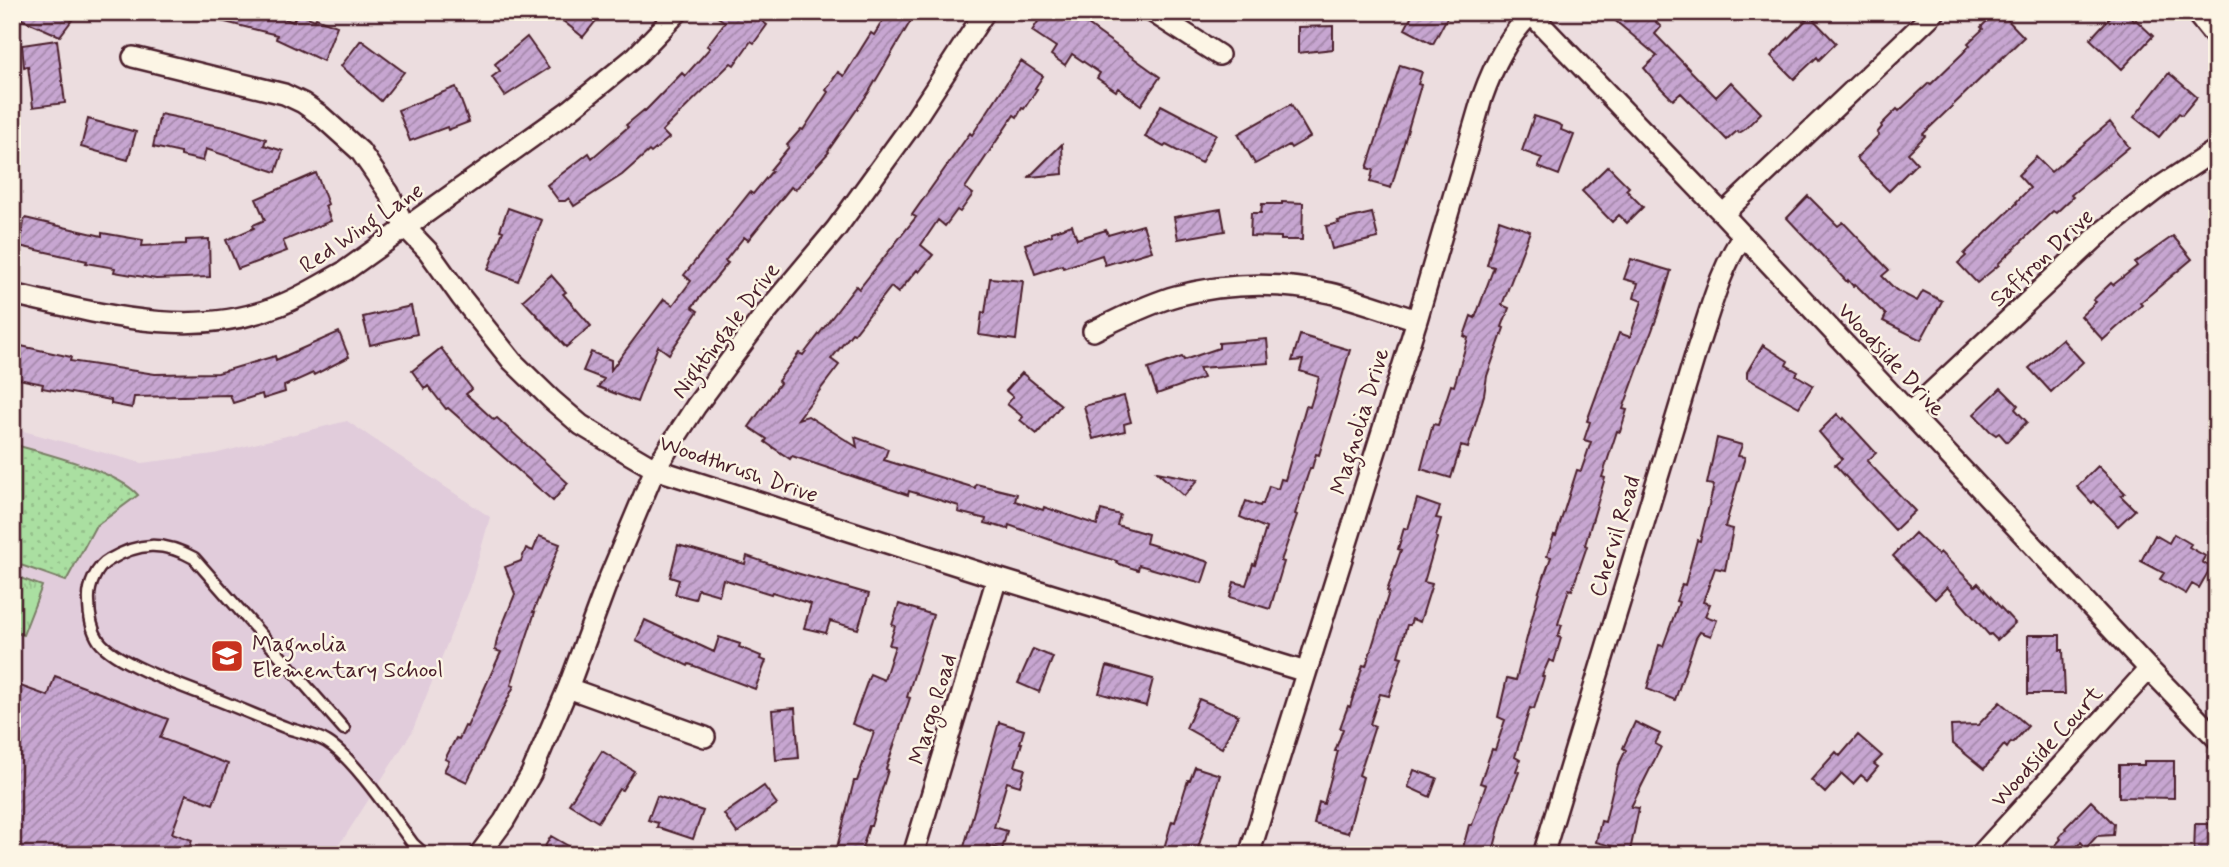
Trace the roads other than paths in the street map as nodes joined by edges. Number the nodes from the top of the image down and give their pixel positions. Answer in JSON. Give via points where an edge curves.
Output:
{"nodes":[{"id":1,"x":678,"y":12,"type":"edge"},
{"id":2,"x":985,"y":12,"type":"edge"},
{"id":3,"x":1152,"y":12,"type":"edge"},
{"id":4,"x":1935,"y":12,"type":"edge"},
{"id":5,"x":2195,"y":12,"type":"edge"},
{"id":6,"x":1532,"y":13,"type":"edge"},
{"id":7,"x":2217,"y":39,"type":"edge"},
{"id":8,"x":1219,"y":55,"type":"dead end"},
{"id":9,"x":133,"y":57,"type":"dead end"},
{"id":10,"x":2217,"y":149,"type":"edge"},
{"id":11,"x":1723,"y":214,"type":"junction"},
{"id":12,"x":405,"y":227,"type":"junction"},
{"id":13,"x":1743,"y":236,"type":"junction"},
{"id":14,"x":12,"y":293,"type":"edge"},
{"id":15,"x":1417,"y":320,"type":"junction"},
{"id":16,"x":1093,"y":331,"type":"dead end"},
{"id":17,"x":1909,"y":413,"type":"junction"},
{"id":18,"x":655,"y":469,"type":"junction"},
{"id":19,"x":997,"y":578,"type":"junction"},
{"id":20,"x":2148,"y":669,"type":"junction"},
{"id":21,"x":1306,"y":672,"type":"junction"},
{"id":22,"x":568,"y":688,"type":"junction"},
{"id":23,"x":344,"y":729,"type":"dead end"},
{"id":24,"x":705,"y":737,"type":"dead end"},
{"id":25,"x":2217,"y":739,"type":"edge"},
{"id":26,"x":425,"y":855,"type":"edge"},
{"id":27,"x":480,"y":855,"type":"edge"},
{"id":28,"x":913,"y":855,"type":"edge"},
{"id":29,"x":1249,"y":855,"type":"edge"},
{"id":30,"x":1544,"y":855,"type":"edge"},
{"id":31,"x":1980,"y":855,"type":"edge"}],
"edges":[{"from":1,"to":12,"type":"street","name":"Red Wing Lane","via":[[636,56],[570,110]]},
{"from":2,"to":18,"type":"street","name":"Nightingale Drive","via":[[911,127],[836,229],[764,315]]},
{"from":3,"to":8,"type":"street"},
{"from":4,"to":11,"type":"street"},
{"from":5,"to":7,"type":"street"},
{"from":6,"to":11,"type":"street","name":"Woodside Drive"},
{"from":6,"to":15,"type":"street","name":"Magnolia Drive","via":[[1507,44],[1490,76]]},
{"from":9,"to":12,"type":"street","name":"Woodthrush Drive","via":[[257,86],[303,103],[360,151],[390,193]]},
{"from":10,"to":17,"type":"street","name":"Saffron Drive","via":[[2103,231]]},
{"from":11,"to":13,"type":"street","name":"Woodside Drive"},
{"from":12,"to":14,"type":"street","name":"Red Wing Lane","via":[[307,293],[245,316],[185,323],[149,321]]},
{"from":12,"to":18,"type":"street","name":"Woodthrush Drive","via":[[512,361],[552,400],[581,425]]},
{"from":13,"to":17,"type":"street","name":"Woodside Drive"},
{"from":13,"to":30,"type":"street","name":"Chervil Road","via":[[1721,278],[1698,349]]},
{"from":15,"to":16,"type":"street","via":[[1328,293],[1250,285],[1174,297]]},
{"from":15,"to":21,"type":"street","name":"Magnolia Drive"},
{"from":17,"to":20,"type":"street","name":"Woodside Drive"},
{"from":18,"to":19,"type":"street","name":"Woodthrush Drive"},
{"from":18,"to":22,"type":"street","name":"Nightingale Drive"},
{"from":19,"to":21,"type":"street","name":"Woodthrush Drive"},
{"from":19,"to":28,"type":"street","name":"Margo Road"},
{"from":20,"to":25,"type":"street","name":"Woodside Drive"},
{"from":20,"to":31,"type":"street","name":"Woodside Court"},
{"from":21,"to":29,"type":"street","name":"Magnolia Drive"},
{"from":22,"to":24,"type":"street"},
{"from":22,"to":27,"type":"street","name":"Nightingale Drive","via":[[531,774]]},
{"from":23,"to":26,"type":"lane","via":[[194,558],[164,546],[141,546],[105,561],[94,578],[89,613],[92,628],[108,650],[149,673],[327,742],[349,761]]}]}
